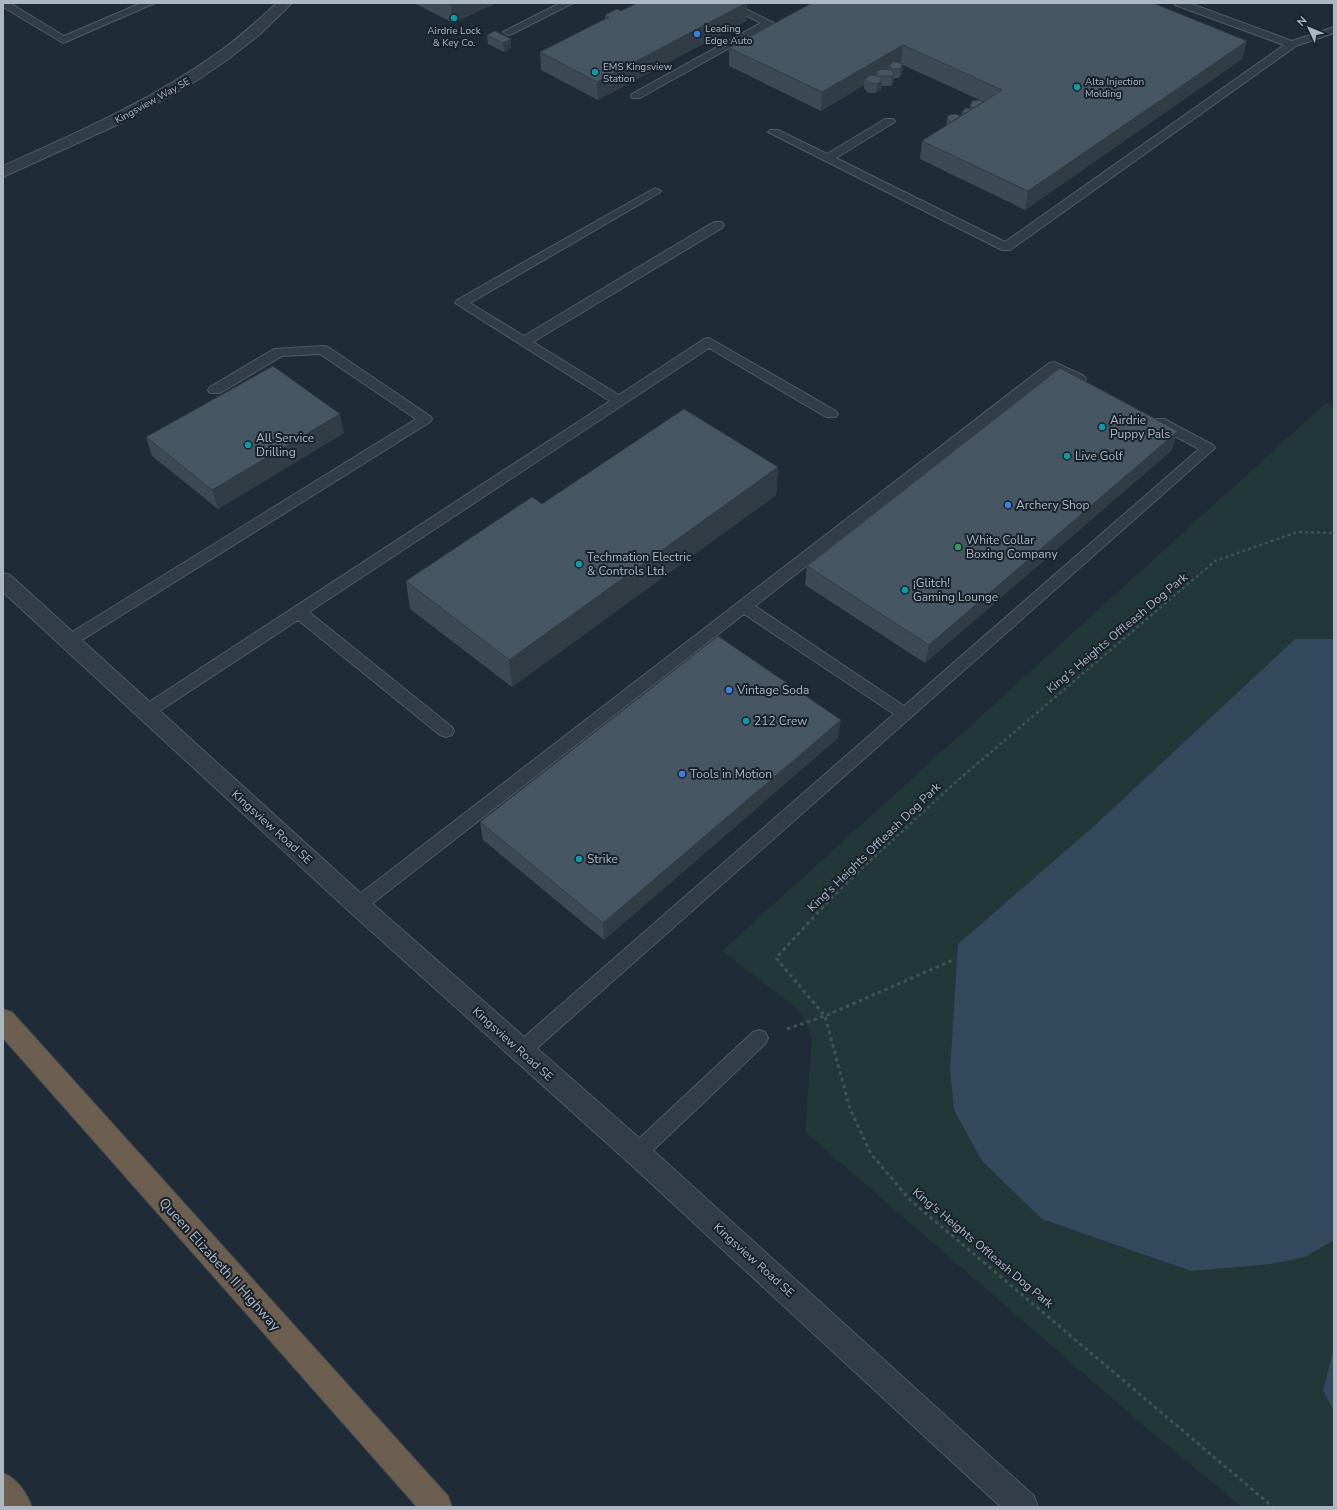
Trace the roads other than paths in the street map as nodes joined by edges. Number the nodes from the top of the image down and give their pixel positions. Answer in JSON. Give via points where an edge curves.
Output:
{"nodes":[{"id":1,"x":3,"y":3,"type":"edge"},
{"id":2,"x":150,"y":3,"type":"edge"},
{"id":3,"x":285,"y":3,"type":"edge"},
{"id":4,"x":568,"y":3,"type":"edge"},
{"id":5,"x":725,"y":3,"type":"edge"},
{"id":6,"x":1179,"y":3,"type":"edge"},
{"id":7,"x":1334,"y":30,"type":"edge"},
{"id":8,"x":508,"y":32,"type":"dead end"},
{"id":9,"x":1292,"y":44,"type":"junction"},
{"id":10,"x":636,"y":96,"type":"dead end"},
{"id":11,"x":889,"y":121,"type":"dead end"},
{"id":12,"x":774,"y":132,"type":"dead end"},
{"id":13,"x":828,"y":158,"type":"junction"},
{"id":14,"x":3,"y":172,"type":"edge"},
{"id":15,"x":655,"y":191,"type":"dead end"},
{"id":16,"x":718,"y":225,"type":"dead end"},
{"id":17,"x":524,"y":342,"type":"junction"},
{"id":18,"x":1089,"y":384,"type":"edge"},
{"id":19,"x":215,"y":390,"type":"dead end"},
{"id":20,"x":619,"y":401,"type":"junction"},
{"id":21,"x":831,"y":414,"type":"dead end"},
{"id":22,"x":1145,"y":414,"type":"edge"},
{"id":23,"x":3,"y":580,"type":"edge"},
{"id":24,"x":744,"y":606,"type":"junction"},
{"id":25,"x":298,"y":612,"type":"junction"},
{"id":26,"x":70,"y":641,"type":"junction"},
{"id":27,"x":146,"y":712,"type":"junction"},
{"id":28,"x":905,"y":714,"type":"junction"},
{"id":29,"x":446,"y":731,"type":"dead end"},
{"id":30,"x":358,"y":905,"type":"junction"},
{"id":31,"x":3,"y":1020,"type":"edge"},
{"id":32,"x":759,"y":1038,"type":"road end"},
{"id":33,"x":520,"y":1051,"type":"junction"},
{"id":34,"x":637,"y":1154,"type":"junction"},
{"id":35,"x":3,"y":1488,"type":"edge"},
{"id":36,"x":17,"y":1507,"type":"edge"},
{"id":37,"x":437,"y":1507,"type":"edge"},
{"id":38,"x":1023,"y":1507,"type":"edge"}],
"edges":[{"from":1,"to":2,"type":"lane","via":[[63,40]]},
{"from":3,"to":14,"type":"street","name":"Kingsview Way SE","via":[[263,26],[220,59],[174,89],[92,132]]},
{"from":4,"to":8,"type":"lane"},
{"from":5,"to":10,"type":"lane","via":[[769,23]]},
{"from":6,"to":9,"type":"lane"},
{"from":7,"to":9,"type":"lane"},
{"from":9,"to":13,"type":"lane","via":[[1006,247]]},
{"from":11,"to":13,"type":"lane"},
{"from":12,"to":13,"type":"lane"},
{"from":15,"to":17,"type":"lane","via":[[461,303]]},
{"from":16,"to":17,"type":"lane"},
{"from":17,"to":20,"type":"lane"},
{"from":18,"to":24,"type":"lane","via":[[1054,366]]},
{"from":19,"to":26,"type":"lane","via":[[279,352],[323,350],[425,418]]},
{"from":20,"to":21,"type":"lane","via":[[709,342]]},
{"from":20,"to":25,"type":"lane"},
{"from":22,"to":28,"type":"lane","via":[[1208,448]]},
{"from":23,"to":26,"type":"street","name":"Kingsview Road SE"},
{"from":24,"to":28,"type":"lane"},
{"from":24,"to":30,"type":"lane"},
{"from":25,"to":27,"type":"lane"},
{"from":25,"to":29,"type":"lane"},
{"from":26,"to":27,"type":"street","name":"Kingsview Road SE"},
{"from":27,"to":30,"type":"street","name":"Kingsview Road SE"},
{"from":28,"to":33,"type":"lane"},
{"from":30,"to":33,"type":"street","name":"Kingsview Road SE"},
{"from":31,"to":37,"type":"highway","name":"Queen Elizabeth II Highway"},
{"from":32,"to":34,"type":"lane"},
{"from":33,"to":34,"type":"street","name":"Kingsview Road SE"},
{"from":34,"to":38,"type":"street","name":"Kingsview Road SE"},
{"from":35,"to":36,"type":"highway"}]}
